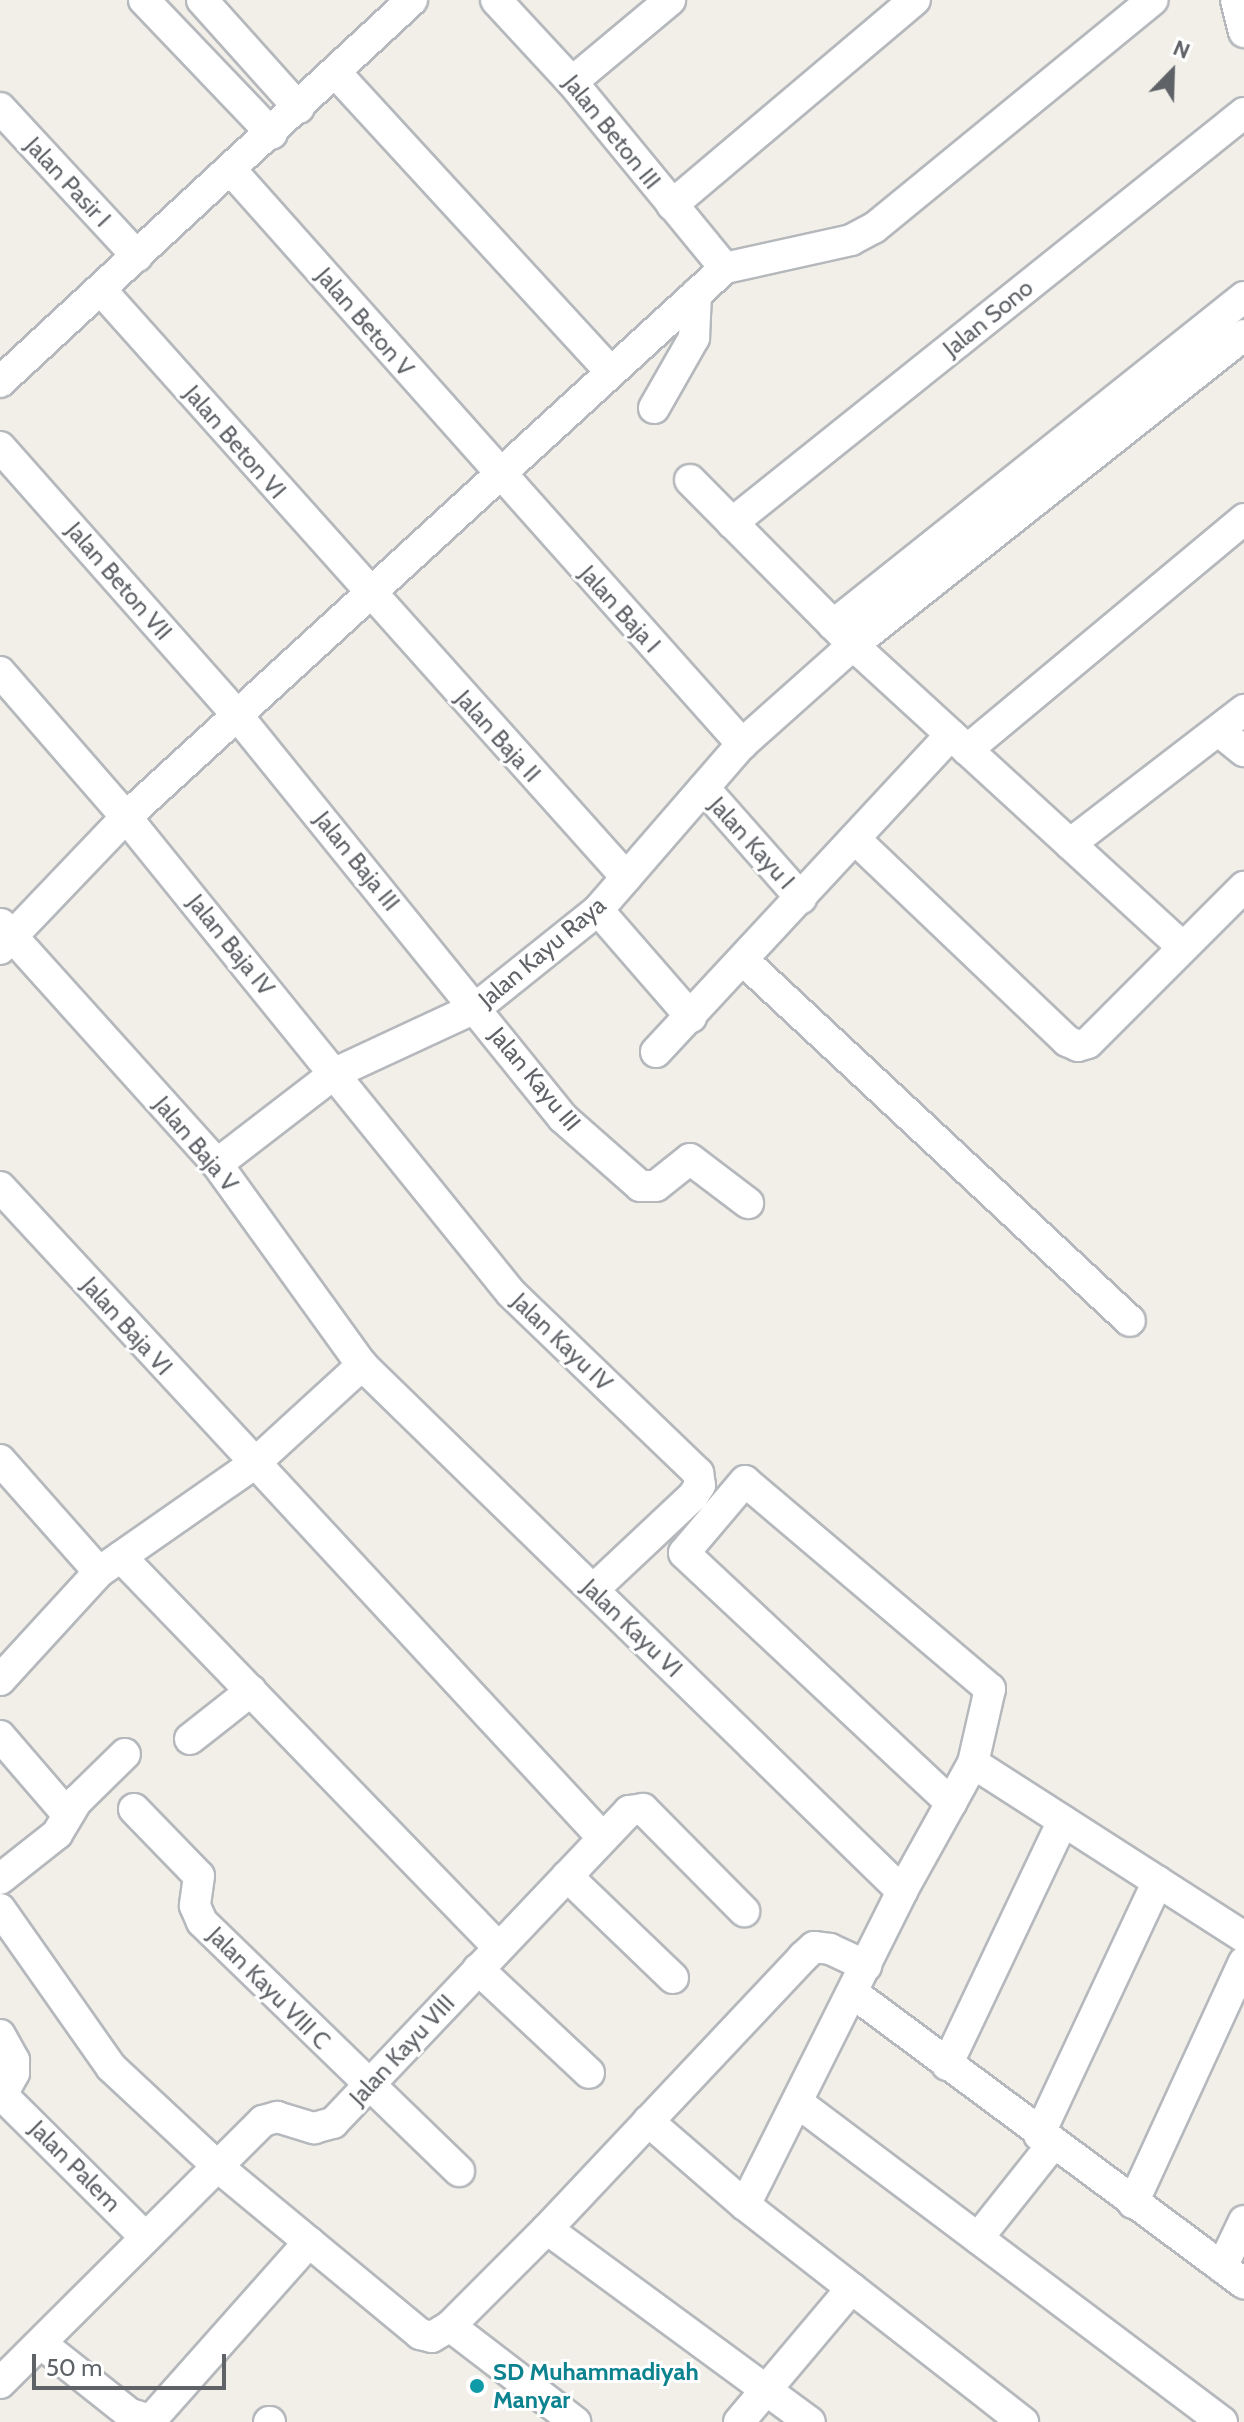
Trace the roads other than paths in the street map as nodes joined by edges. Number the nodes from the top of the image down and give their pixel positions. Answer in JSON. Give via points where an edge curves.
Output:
{"nodes":[{"id":1,"x":144,"y":0,"type":"edge"},
{"id":2,"x":202,"y":0,"type":"edge"},
{"id":3,"x":412,"y":0,"type":"edge"},
{"id":4,"x":496,"y":0,"type":"edge"},
{"id":5,"x":670,"y":0,"type":"edge"},
{"id":6,"x":915,"y":0,"type":"edge"},
{"id":7,"x":1153,"y":0,"type":"edge"},
{"id":8,"x":1236,"y":0,"type":"edge"},
{"id":9,"x":1244,"y":32,"type":"edge"},
{"id":10,"x":336,"y":73,"type":"junction"},
{"id":11,"x":572,"y":82,"type":"junction"},
{"id":12,"x":0,"y":108,"type":"edge"},
{"id":13,"x":299,"y":108,"type":"junction"},
{"id":14,"x":1244,"y":113,"type":"edge"},
{"id":15,"x":272,"y":134,"type":"junction"},
{"id":16,"x":231,"y":170,"type":"junction"},
{"id":17,"x":672,"y":205,"type":"junction"},
{"id":18,"x":137,"y":256,"type":"junction"},
{"id":19,"x":725,"y":268,"type":"junction"},
{"id":20,"x":101,"y":290,"type":"junction"},
{"id":21,"x":696,"y":294,"type":"junction"},
{"id":22,"x":1242,"y":303,"type":"edge"},
{"id":23,"x":1244,"y":335,"type":"edge"},
{"id":24,"x":611,"y":372,"type":"junction"},
{"id":25,"x":2,"y":376,"type":"edge"},
{"id":26,"x":654,"y":408,"type":"dead end"},
{"id":27,"x":0,"y":447,"type":"edge"},
{"id":28,"x":499,"y":475,"type":"junction"},
{"id":29,"x":690,"y":480,"type":"dead end"},
{"id":30,"x":1244,"y":519,"type":"edge"},
{"id":31,"x":732,"y":523,"type":"junction"},
{"id":32,"x":369,"y":594,"type":"junction"},
{"id":33,"x":843,"y":635,"type":"junction"},
{"id":34,"x":0,"y":672,"type":"edge"},
{"id":35,"x":1244,"y":710,"type":"edge"},
{"id":36,"x":237,"y":715,"type":"junction"},
{"id":37,"x":1219,"y":731,"type":"junction"},
{"id":38,"x":959,"y":742,"type":"junction"},
{"id":39,"x":742,"y":744,"type":"junction"},
{"id":40,"x":1244,"y":751,"type":"edge"},
{"id":41,"x":704,"y":788,"type":"junction"},
{"id":42,"x":126,"y":817,"type":"junction"},
{"id":43,"x":855,"y":839,"type":"junction"},
{"id":44,"x":1070,"y":844,"type":"junction"},
{"id":45,"x":626,"y":877,"type":"junction"},
{"id":46,"x":1244,"y":887,"type":"edge"},
{"id":47,"x":801,"y":898,"type":"junction"},
{"id":48,"x":598,"y":910,"type":"junction"},
{"id":49,"x":4,"y":937,"type":"edge"},
{"id":50,"x":1181,"y":946,"type":"junction"},
{"id":51,"x":743,"y":960,"type":"junction"},
{"id":52,"x":477,"y":1007,"type":"junction"},
{"id":53,"x":691,"y":1017,"type":"junction"},
{"id":54,"x":656,"y":1052,"type":"dead end"},
{"id":55,"x":335,"y":1073,"type":"junction"},
{"id":56,"x":217,"y":1164,"type":"junction"},
{"id":57,"x":0,"y":1187,"type":"edge"},
{"id":58,"x":748,"y":1203,"type":"dead end"},
{"id":59,"x":1130,"y":1321,"type":"dead end"},
{"id":60,"x":362,"y":1365,"type":"junction"},
{"id":61,"x":0,"y":1460,"type":"edge"},
{"id":62,"x":254,"y":1464,"type":"junction"},
{"id":63,"x":110,"y":1565,"type":"junction"},
{"id":64,"x":593,"y":1590,"type":"junction"},
{"id":65,"x":0,"y":1680,"type":"edge"},
{"id":66,"x":251,"y":1691,"type":"junction"},
{"id":67,"x":0,"y":1736,"type":"edge"},
{"id":68,"x":190,"y":1739,"type":"dead end"},
{"id":69,"x":125,"y":1754,"type":"dead end"},
{"id":70,"x":973,"y":1763,"type":"junction"},
{"id":71,"x":951,"y":1803,"type":"junction"},
{"id":72,"x":134,"y":1809,"type":"dead end"},
{"id":73,"x":67,"y":1814,"type":"junction"},
{"id":74,"x":1063,"y":1821,"type":"junction"},
{"id":75,"x":603,"y":1838,"type":"junction"},
{"id":76,"x":567,"y":1876,"type":"junction"},
{"id":77,"x":0,"y":1879,"type":"edge"},
{"id":78,"x":1158,"y":1881,"type":"junction"},
{"id":79,"x":902,"y":1891,"type":"junction"},
{"id":80,"x":0,"y":1909,"type":"edge"},
{"id":81,"x":744,"y":1911,"type":"dead end"},
{"id":82,"x":1244,"y":1937,"type":"edge"},
{"id":83,"x":488,"y":1958,"type":"junction"},
{"id":84,"x":1244,"y":1962,"type":"edge"},
{"id":85,"x":866,"y":1966,"type":"junction"},
{"id":86,"x":673,"y":1978,"type":"dead end"},
{"id":87,"x":853,"y":1993,"type":"junction"},
{"id":88,"x":0,"y":2035,"type":"edge"},
{"id":89,"x":947,"y":2065,"type":"junction"},
{"id":90,"x":589,"y":2073,"type":"dead end"},
{"id":91,"x":368,"y":2088,"type":"junction"},
{"id":92,"x":2,"y":2097,"type":"edge"},
{"id":93,"x":797,"y":2102,"type":"junction"},
{"id":94,"x":648,"y":2121,"type":"junction"},
{"id":95,"x":1046,"y":2140,"type":"junction"},
{"id":96,"x":217,"y":2166,"type":"junction"},
{"id":97,"x":459,"y":2171,"type":"dead end"},
{"id":98,"x":1133,"y":2203,"type":"junction"},
{"id":99,"x":745,"y":2205,"type":"junction"},
{"id":100,"x":1244,"y":2221,"type":"edge"},
{"id":101,"x":547,"y":2229,"type":"junction"},
{"id":102,"x":145,"y":2237,"type":"junction"},
{"id":103,"x":978,"y":2238,"type":"junction"},
{"id":104,"x":309,"y":2242,"type":"junction"},
{"id":105,"x":1233,"y":2275,"type":"edge"},
{"id":106,"x":852,"y":2288,"type":"junction"},
{"id":107,"x":450,"y":2326,"type":"junction"},
{"id":108,"x":43,"y":2345,"type":"junction"},
{"id":109,"x":0,"y":2383,"type":"edge"},
{"id":110,"x":766,"y":2390,"type":"junction"},
{"id":111,"x":575,"y":2422,"type":"edge"},
{"id":112,"x":739,"y":2422,"type":"edge"},
{"id":113,"x":810,"y":2422,"type":"edge"},
{"id":114,"x":1023,"y":2422,"type":"edge"},
{"id":115,"x":1222,"y":2422,"type":"edge"}],
"edges":[{"from":1,"to":15,"type":"street"},
{"from":2,"to":13,"type":"street"},
{"from":3,"to":10,"type":"street"},
{"from":4,"to":11,"type":"street","name":"Jalan Beton III"},
{"from":5,"to":11,"type":"street"},
{"from":6,"to":17,"type":"street"},
{"from":7,"to":19,"type":"street","via":[[874,228],[851,240]]},
{"from":8,"to":9,"type":"street"},
{"from":10,"to":13,"type":"street"},
{"from":10,"to":24,"type":"street"},
{"from":11,"to":17,"type":"street","name":"Jalan Beton III"},
{"from":12,"to":18,"type":"street","name":"Jalan Pasir I"},
{"from":13,"to":15,"type":"street"},
{"from":14,"to":31,"type":"street","name":"Jalan Sono"},
{"from":15,"to":16,"type":"street"},
{"from":16,"to":18,"type":"street"},
{"from":16,"to":28,"type":"street","name":"Jalan Beton V"},
{"from":17,"to":19,"type":"street","name":"Jalan Beton III"},
{"from":18,"to":20,"type":"street"},
{"from":19,"to":21,"type":"street"},
{"from":20,"to":25,"type":"street"},
{"from":20,"to":32,"type":"street","name":"Jalan Beton VI"},
{"from":21,"to":24,"type":"street"},
{"from":21,"to":26,"type":"street","via":[[694,338]]},
{"from":22,"to":33,"type":"street"},
{"from":23,"to":33,"type":"street"},
{"from":24,"to":28,"type":"street"},
{"from":27,"to":36,"type":"street","name":"Jalan Beton VII"},
{"from":28,"to":32,"type":"street"},
{"from":28,"to":39,"type":"street","name":"Jalan Baja I"},
{"from":29,"to":31,"type":"street"},
{"from":30,"to":38,"type":"street"},
{"from":31,"to":33,"type":"street"},
{"from":32,"to":36,"type":"street"},
{"from":32,"to":45,"type":"street","name":"Jalan Baja II"},
{"from":33,"to":38,"type":"street"},
{"from":33,"to":39,"type":"street","name":"Jalan Kayu Raya"},
{"from":34,"to":42,"type":"street","name":"Jalan Baja IV"},
{"from":35,"to":37,"type":"street"},
{"from":36,"to":42,"type":"street"},
{"from":36,"to":52,"type":"street","name":"Jalan Baja III"},
{"from":37,"to":40,"type":"street"},
{"from":37,"to":44,"type":"street"},
{"from":38,"to":43,"type":"street"},
{"from":38,"to":44,"type":"street"},
{"from":39,"to":41,"type":"street","name":"Jalan Kayu Raya"},
{"from":41,"to":45,"type":"street","name":"Jalan Kayu Raya"},
{"from":41,"to":47,"type":"street","name":"Jalan Kayu I"},
{"from":42,"to":49,"type":"street"},
{"from":42,"to":55,"type":"street","name":"Jalan Baja IV"},
{"from":43,"to":47,"type":"street"},
{"from":43,"to":50,"type":"street","via":[[1078,1046],[1088,1043]]},
{"from":44,"to":50,"type":"street"},
{"from":45,"to":48,"type":"street","name":"Jalan Kayu Raya"},
{"from":46,"to":50,"type":"street"},
{"from":47,"to":51,"type":"street"},
{"from":48,"to":52,"type":"street","name":"Jalan Kayu Raya"},
{"from":48,"to":53,"type":"street"},
{"from":49,"to":56,"type":"street","name":"Jalan Baja V"},
{"from":51,"to":53,"type":"street"},
{"from":51,"to":59,"type":"street"},
{"from":52,"to":55,"type":"street","name":"Jalan Kayu Raya"},
{"from":52,"to":58,"type":"street","name":"Jalan Kayu III","via":[[563,1118],[640,1186],[656,1186],[690,1159]]},
{"from":53,"to":54,"type":"street"},
{"from":55,"to":56,"type":"street","name":"Jalan Kayu Raya"},
{"from":55,"to":64,"type":"street","name":"Jalan Kayu IV","via":[[511,1293],[700,1478],[693,1496]]},
{"from":56,"to":60,"type":"street","name":"Jalan Baja V"},
{"from":57,"to":62,"type":"street","name":"Jalan Baja VI"},
{"from":60,"to":62,"type":"street"},
{"from":60,"to":64,"type":"street","name":"Jalan Kayu VI"},
{"from":61,"to":63,"type":"street"},
{"from":62,"to":63,"type":"street"},
{"from":62,"to":75,"type":"street","name":"Jalan Baja VI"},
{"from":63,"to":65,"type":"street"},
{"from":63,"to":66,"type":"street"},
{"from":64,"to":79,"type":"street","name":"Jalan Kayu VI"},
{"from":66,"to":68,"type":"street"},
{"from":66,"to":83,"type":"street"},
{"from":67,"to":73,"type":"street"},
{"from":69,"to":73,"type":"street"},
{"from":70,"to":71,"type":"street"},
{"from":70,"to":71,"type":"street","via":[[988,1685],[753,1484],[739,1486],[684,1553]]},
{"from":70,"to":74,"type":"street"},
{"from":71,"to":79,"type":"street"},
{"from":72,"to":91,"type":"street","name":"Jalan Kayu VIII C","via":[[199,1876],[196,1914]]},
{"from":73,"to":77,"type":"street","via":[[57,1834]]},
{"from":74,"to":78,"type":"street"},
{"from":74,"to":89,"type":"street"},
{"from":75,"to":76,"type":"street","name":"Jalan Kayu VIII"},
{"from":75,"to":81,"type":"street","name":"Jalan Kayu VIII","via":[[638,1808]]},
{"from":76,"to":83,"type":"street","name":"Jalan Kayu VIII"},
{"from":76,"to":86,"type":"street"},
{"from":78,"to":82,"type":"street"},
{"from":78,"to":95,"type":"street"},
{"from":79,"to":85,"type":"street"},
{"from":80,"to":96,"type":"street","via":[[111,2067]]},
{"from":83,"to":90,"type":"street"},
{"from":83,"to":91,"type":"street","name":"Jalan Kayu VIII"},
{"from":84,"to":98,"type":"street"},
{"from":85,"to":87,"type":"street"},
{"from":85,"to":94,"type":"street","via":[[814,1947]]},
{"from":87,"to":89,"type":"street"},
{"from":87,"to":93,"type":"street"},
{"from":88,"to":92,"type":"street","name":"Jalan Palem","via":[[14,2060]]},
{"from":89,"to":95,"type":"street"},
{"from":91,"to":96,"type":"street","name":"Jalan Kayu VIII","via":[[324,2127],[277,2117],[263,2121]]},
{"from":91,"to":97,"type":"street","name":"Jalan Kayu VIII C"},
{"from":92,"to":102,"type":"street","name":"Jalan Palem"},
{"from":93,"to":99,"type":"street"},
{"from":93,"to":103,"type":"street"},
{"from":94,"to":99,"type":"street"},
{"from":94,"to":101,"type":"street"},
{"from":95,"to":98,"type":"street"},
{"from":95,"to":103,"type":"street"},
{"from":96,"to":102,"type":"street","name":"Jalan Kayu VIII"},
{"from":96,"to":104,"type":"street"},
{"from":98,"to":105,"type":"street"},
{"from":99,"to":106,"type":"street"},
{"from":100,"to":105,"type":"street"},
{"from":101,"to":107,"type":"street"},
{"from":101,"to":110,"type":"street"},
{"from":102,"to":108,"type":"street","name":"Jalan Kayu VIII"},
{"from":103,"to":115,"type":"street"},
{"from":104,"to":107,"type":"street","via":[[420,2334],[432,2337]]},
{"from":104,"to":108,"type":"street","via":[[151,2420],[130,2414]]},
{"from":106,"to":110,"type":"street"},
{"from":106,"to":114,"type":"street"},
{"from":107,"to":111,"type":"street"},
{"from":108,"to":109,"type":"street","name":"Jalan Kayu VIII"},
{"from":110,"to":112,"type":"street"},
{"from":110,"to":113,"type":"street"}]}
